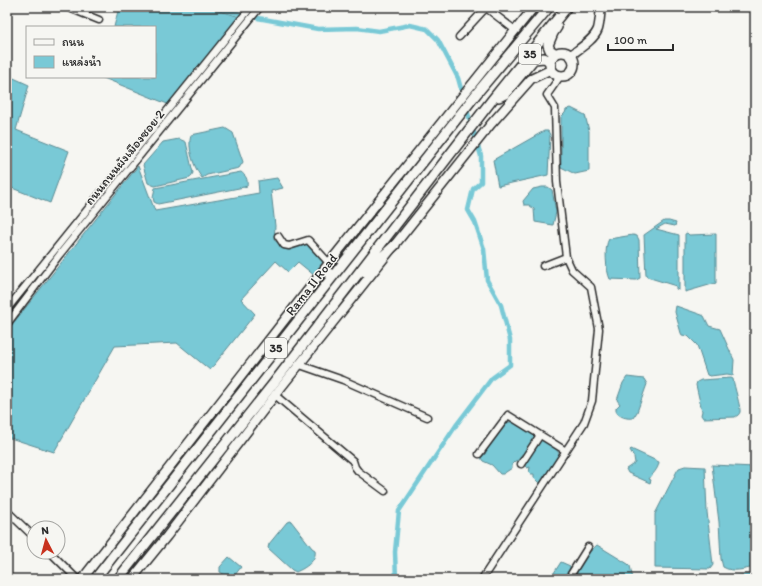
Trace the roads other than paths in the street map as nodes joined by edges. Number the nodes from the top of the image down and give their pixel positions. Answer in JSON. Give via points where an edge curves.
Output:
{"nodes":[{"id":1,"x":67,"y":7,"type":"edge"},
{"id":2,"x":251,"y":7,"type":"edge"},
{"id":3,"x":534,"y":7,"type":"edge"},
{"id":4,"x":549,"y":7,"type":"edge"},
{"id":5,"x":567,"y":7,"type":"edge"},
{"id":6,"x":573,"y":7,"type":"edge"},
{"id":7,"x":601,"y":7,"type":"edge"},
{"id":8,"x":487,"y":8,"type":"edge"},
{"id":9,"x":259,"y":9,"type":"edge"},
{"id":10,"x":99,"y":20,"type":"dead end"},
{"id":11,"x":515,"y":30,"type":"junction"},
{"id":12,"x":459,"y":37,"type":"dead end"},
{"id":13,"x":556,"y":54,"type":"junction"},
{"id":14,"x":571,"y":55,"type":"junction"},
{"id":15,"x":551,"y":67,"type":"junction"},
{"id":16,"x":561,"y":75,"type":"junction"},
{"id":17,"x":492,"y":100,"type":"junction"},
{"id":18,"x":278,"y":236,"type":"dead end"},
{"id":19,"x":395,"y":245,"type":"junction"},
{"id":20,"x":566,"y":257,"type":"junction"},
{"id":21,"x":327,"y":266,"type":"junction"},
{"id":22,"x":543,"y":266,"type":"dead end"},
{"id":23,"x":42,"y":271,"type":"junction"},
{"id":24,"x":333,"y":276,"type":"junction"},
{"id":25,"x":347,"y":288,"type":"junction"},
{"id":26,"x":7,"y":309,"type":"edge"},
{"id":27,"x":7,"y":324,"type":"edge"},
{"id":28,"x":300,"y":365,"type":"junction"},
{"id":29,"x":275,"y":396,"type":"junction"},
{"id":30,"x":427,"y":417,"type":"dead end"},
{"id":31,"x":540,"y":434,"type":"junction"},
{"id":32,"x":566,"y":451,"type":"junction"},
{"id":33,"x":479,"y":454,"type":"dead end"},
{"id":34,"x":521,"y":464,"type":"dead end"},
{"id":35,"x":384,"y":491,"type":"dead end"},
{"id":36,"x":7,"y":512,"type":"edge"},
{"id":37,"x":26,"y":530,"type":"edge"},
{"id":38,"x":588,"y":547,"type":"dead end"},
{"id":39,"x":59,"y":560,"type":"edge"},
{"id":40,"x":80,"y":578,"type":"edge"},
{"id":41,"x":95,"y":579,"type":"edge"},
{"id":42,"x":118,"y":579,"type":"edge"},
{"id":43,"x":132,"y":579,"type":"edge"},
{"id":44,"x":482,"y":579,"type":"edge"},
{"id":45,"x":568,"y":579,"type":"edge"}],
"edges":[{"from":1,"to":10,"type":"street"},
{"from":2,"to":23,"type":"street","name":"ถนนถนนผังเมืองซอย 2"},
{"from":3,"to":11,"type":"main road","name":"Rama II Road","number":"35"},
{"from":4,"to":24,"type":"highway","name":"Rama II Road","number":"35"},
{"from":5,"to":17,"type":"highway","number":"35"},
{"from":6,"to":13,"type":"highway","via":[[553,33],[548,45]]},
{"from":7,"to":14,"type":"main road","via":[[595,34]]},
{"from":8,"to":11,"type":"street"},
{"from":8,"to":12,"type":"street"},
{"from":9,"to":23,"type":"street","name":"ถนนถนนผังเมืองซอย 2"},
{"from":11,"to":21,"type":"main road","name":"Rama II Road","number":"35"},
{"from":13,"to":14,"type":"highway","via":[[564,52]]},
{"from":13,"to":15,"type":"highway","via":[[551,60]]},
{"from":14,"to":16,"type":"highway","via":[[574,63],[572,70]]},
{"from":15,"to":16,"type":"highway"},
{"from":15,"to":17,"type":"highway","via":[[544,58],[534,60],[505,94]]},
{"from":15,"to":19,"type":"main road","number":"35","via":[[530,79],[484,132]]},
{"from":16,"to":20,"type":"street","via":[[547,95],[555,108],[557,182]]},
{"from":17,"to":25,"type":"highway","number":"35"},
{"from":18,"to":21,"type":"street","via":[[284,245],[289,246],[308,240]]},
{"from":19,"to":25,"type":"highway"},
{"from":19,"to":28,"type":"main road","number":"35"},
{"from":20,"to":22,"type":"street"},
{"from":20,"to":32,"type":"street","via":[[572,270],[591,287],[599,329],[592,401],[584,423]]},
{"from":21,"to":24,"type":"highway"},
{"from":21,"to":40,"type":"main road","name":"Rama II Road","number":"35"},
{"from":23,"to":26,"type":"street","name":"ถนนถนนผังเมืองซอย 2"},
{"from":23,"to":27,"type":"street","name":"ถนนถนนผังเมืองซอย 2"},
{"from":24,"to":41,"type":"highway","name":"Rama II Road","number":"35"},
{"from":25,"to":42,"type":"highway","number":"35"},
{"from":28,"to":29,"type":"main road","number":"35"},
{"from":28,"to":30,"type":"street","via":[[343,380]]},
{"from":29,"to":35,"type":"street","via":[[353,462],[358,471]]},
{"from":29,"to":43,"type":"main road","number":"35"},
{"from":31,"to":32,"type":"street"},
{"from":31,"to":33,"type":"street","via":[[508,415]]},
{"from":31,"to":34,"type":"street"},
{"from":32,"to":44,"type":"street"},
{"from":36,"to":37,"type":"street"},
{"from":38,"to":45,"type":"street"},
{"from":39,"to":40,"type":"street"}]}
